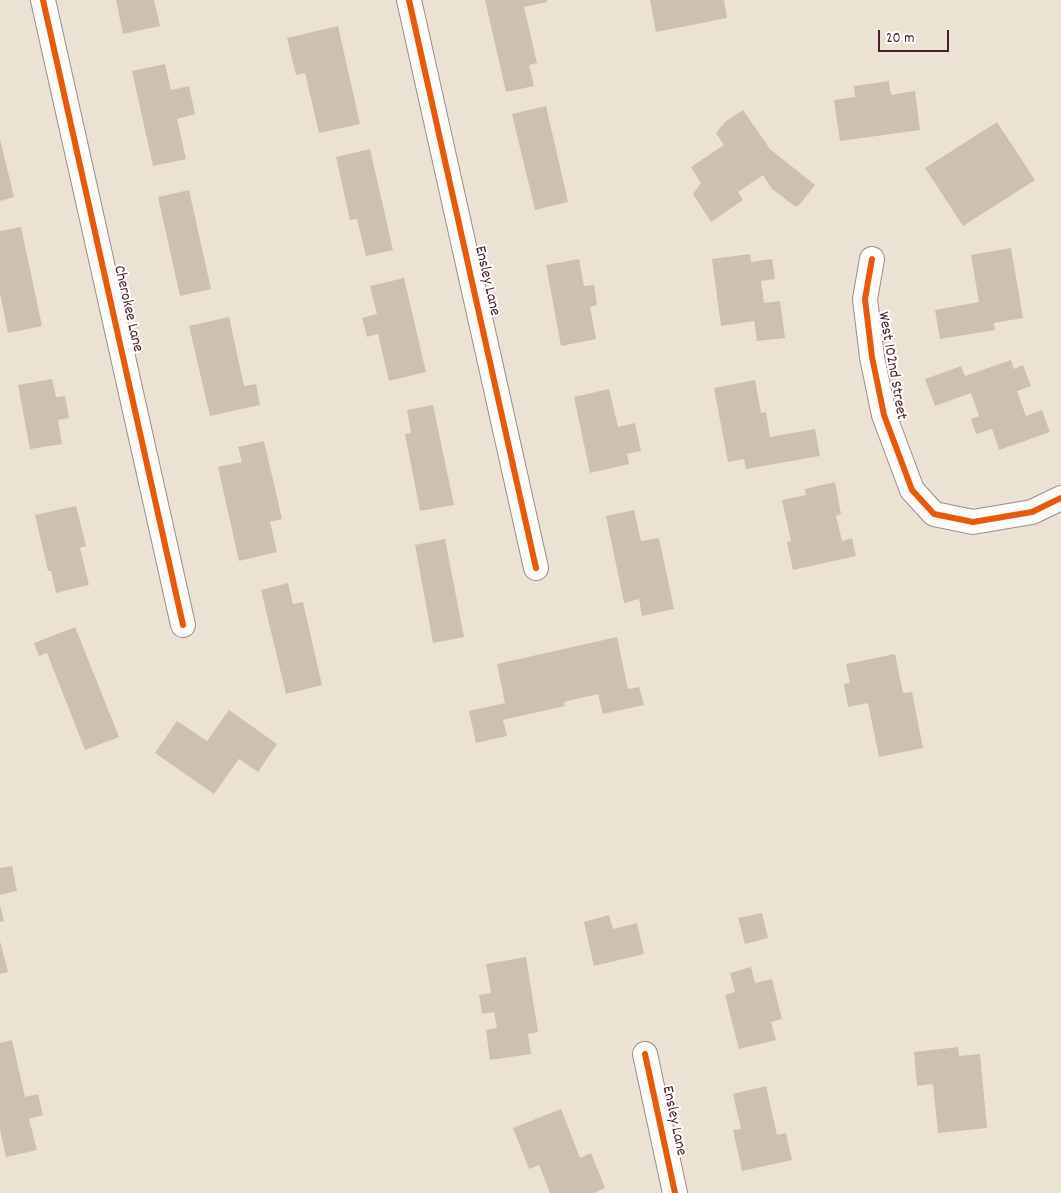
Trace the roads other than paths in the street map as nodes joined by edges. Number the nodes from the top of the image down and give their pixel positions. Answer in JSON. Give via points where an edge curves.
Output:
{"nodes":[{"id":1,"x":43,"y":0,"type":"edge"},
{"id":2,"x":409,"y":0,"type":"edge"},
{"id":3,"x":872,"y":259,"type":"dead end"},
{"id":4,"x":1061,"y":498,"type":"edge"},
{"id":5,"x":536,"y":568,"type":"dead end"},
{"id":6,"x":183,"y":625,"type":"dead end"},
{"id":7,"x":645,"y":1054,"type":"dead end"},
{"id":8,"x":675,"y":1193,"type":"edge"}],
"edges":[{"from":1,"to":6,"type":"street","name":"Cherokee Lane"},
{"from":2,"to":5,"type":"street","name":"Ensley Lane"},
{"from":3,"to":4,"type":"street","name":"West 102nd Street","via":[[865,299],[872,357],[884,415],[912,490],[934,514],[973,522],[1032,512]]},
{"from":7,"to":8,"type":"street","name":"Ensley Lane"}]}
